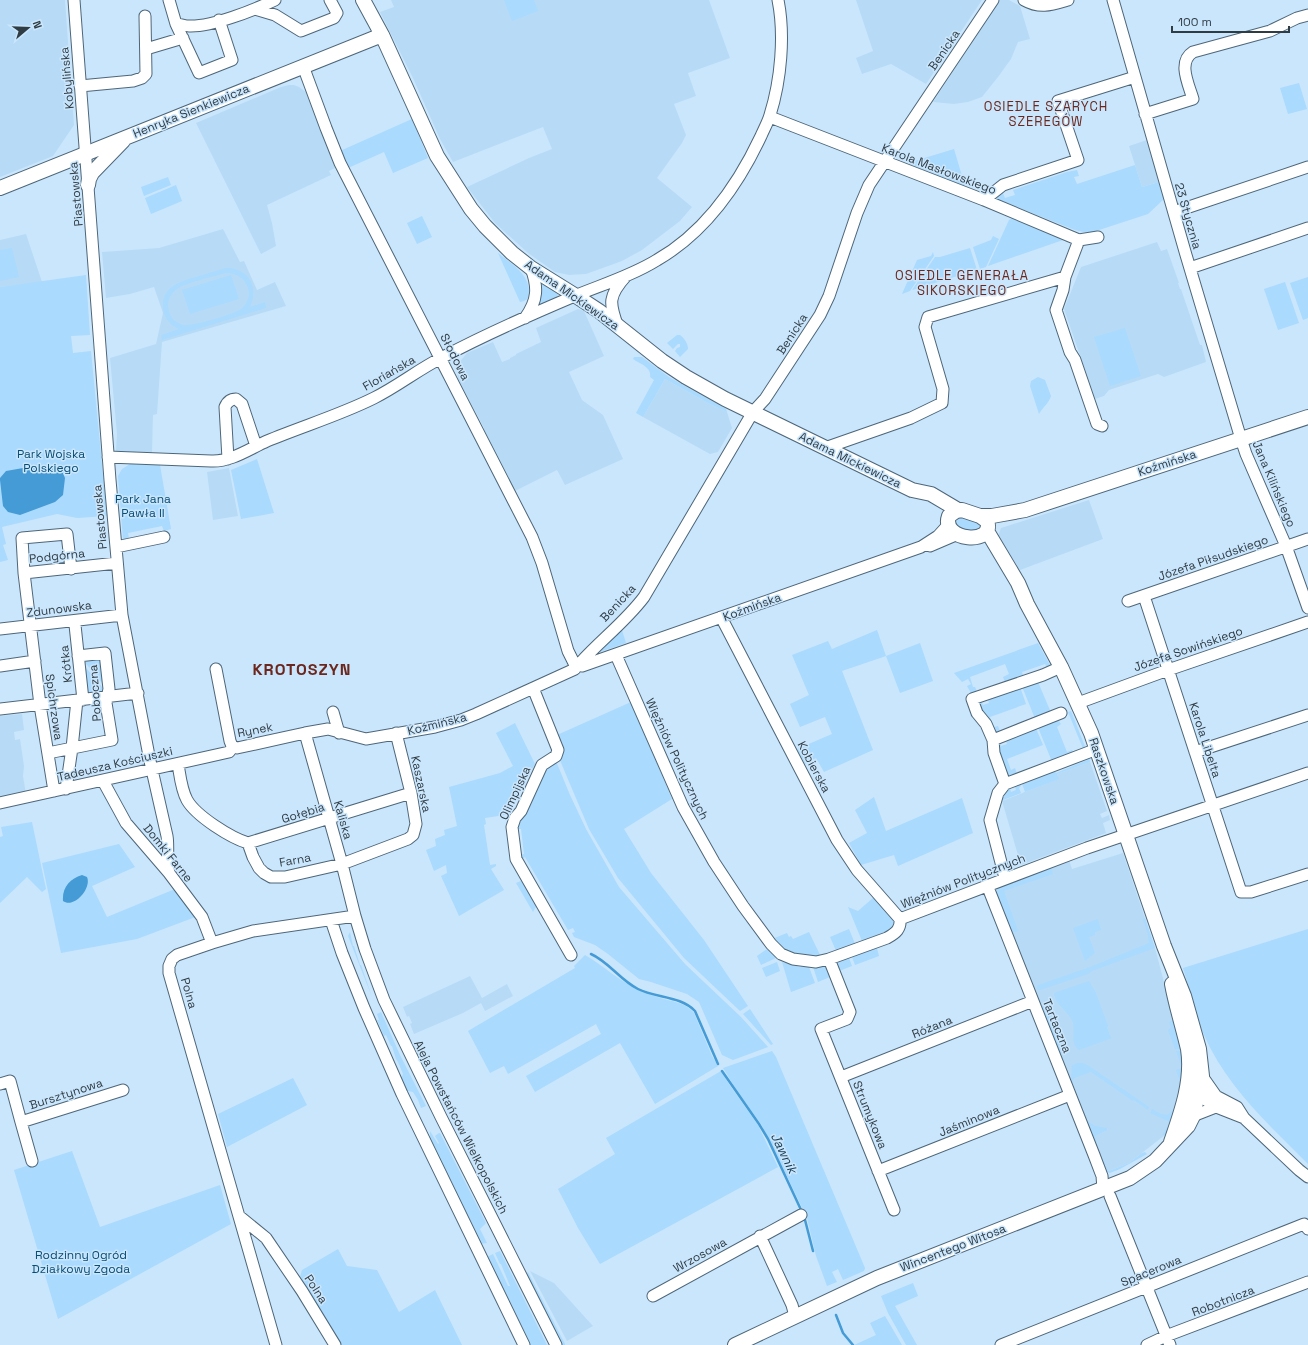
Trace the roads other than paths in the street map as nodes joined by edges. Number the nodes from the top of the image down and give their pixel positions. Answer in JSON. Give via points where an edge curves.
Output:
{"nodes":[{"id":1,"x":74,"y":0,"type":"edge"},
{"id":2,"x":169,"y":0,"type":"edge"},
{"id":3,"x":275,"y":0,"type":"edge"},
{"id":4,"x":330,"y":0,"type":"edge"},
{"id":5,"x":363,"y":0,"type":"edge"},
{"id":6,"x":778,"y":0,"type":"edge"},
{"id":7,"x":993,"y":0,"type":"edge"},
{"id":8,"x":1024,"y":0,"type":"edge"},
{"id":9,"x":1068,"y":0,"type":"edge"},
{"id":10,"x":1113,"y":0,"type":"edge"},
{"id":11,"x":255,"y":9,"type":"junction"},
{"id":12,"x":1308,"y":15,"type":"edge"},
{"id":13,"x":145,"y":16,"type":"dead end"},
{"id":14,"x":219,"y":20,"type":"junction"},
{"id":15,"x":176,"y":24,"type":"junction"},
{"id":16,"x":382,"y":35,"type":"junction"},
{"id":17,"x":183,"y":38,"type":"junction"},
{"id":18,"x":146,"y":49,"type":"junction"},
{"id":19,"x":303,"y":66,"type":"junction"},
{"id":20,"x":1135,"y":77,"type":"junction"},
{"id":21,"x":80,"y":86,"type":"junction"},
{"id":22,"x":1145,"y":114,"type":"junction"},
{"id":23,"x":770,"y":117,"type":"junction"},
{"id":24,"x":128,"y":137,"type":"junction"},
{"id":25,"x":85,"y":154,"type":"junction"},
{"id":26,"x":885,"y":162,"type":"junction"},
{"id":27,"x":1308,"y":167,"type":"edge"},
{"id":28,"x":88,"y":185,"type":"junction"},
{"id":29,"x":0,"y":188,"type":"edge"},
{"id":30,"x":984,"y":200,"type":"junction"},
{"id":31,"x":1174,"y":212,"type":"junction"},
{"id":32,"x":1308,"y":228,"type":"edge"},
{"id":33,"x":1098,"y":237,"type":"dead end"},
{"id":34,"x":1080,"y":240,"type":"junction"},
{"id":35,"x":531,"y":268,"type":"junction"},
{"id":36,"x":1190,"y":268,"type":"junction"},
{"id":37,"x":626,"y":275,"type":"junction"},
{"id":38,"x":1065,"y":277,"type":"junction"},
{"id":39,"x":576,"y":296,"type":"junction"},
{"id":40,"x":525,"y":318,"type":"junction"},
{"id":41,"x":618,"y":327,"type":"junction"},
{"id":42,"x":441,"y":358,"type":"junction"},
{"id":43,"x":753,"y":412,"type":"junction"},
{"id":44,"x":1308,"y":418,"type":"edge"},
{"id":45,"x":1102,"y":426,"type":"dead end"},
{"id":46,"x":1241,"y":439,"type":"junction"},
{"id":47,"x":260,"y":444,"type":"junction"},
{"id":48,"x":826,"y":448,"type":"junction"},
{"id":49,"x":108,"y":457,"type":"junction"},
{"id":50,"x":228,"y":459,"type":"junction"},
{"id":51,"x":1025,"y":510,"type":"junction"},
{"id":52,"x":980,"y":516,"type":"junction"},
{"id":53,"x":953,"y":522,"type":"junction"},
{"id":54,"x":984,"y":532,"type":"junction"},
{"id":55,"x":164,"y":537,"type":"dead end"},
{"id":56,"x":1308,"y":539,"type":"edge"},
{"id":57,"x":1286,"y":546,"type":"junction"},
{"id":58,"x":116,"y":548,"type":"junction"},
{"id":59,"x":117,"y":563,"type":"junction"},
{"id":60,"x":71,"y":569,"type":"junction"},
{"id":61,"x":24,"y":573,"type":"junction"},
{"id":62,"x":1144,"y":596,"type":"junction"},
{"id":63,"x":1128,"y":601,"type":"dead end"},
{"id":64,"x":1308,"y":608,"type":"edge"},
{"id":65,"x":122,"y":615,"type":"junction"},
{"id":66,"x":721,"y":618,"type":"junction"},
{"id":67,"x":1308,"y":622,"type":"edge"},
{"id":68,"x":75,"y":625,"type":"dead end"},
{"id":69,"x":31,"y":626,"type":"junction"},
{"id":70,"x":0,"y":629,"type":"edge"},
{"id":71,"x":616,"y":655,"type":"junction"},
{"id":72,"x":78,"y":656,"type":"junction"},
{"id":73,"x":35,"y":661,"type":"junction"},
{"id":74,"x":578,"y":665,"type":"junction"},
{"id":75,"x":0,"y":666,"type":"edge"},
{"id":76,"x":1061,"y":667,"type":"junction"},
{"id":77,"x":216,"y":669,"type":"dead end"},
{"id":78,"x":1168,"y":670,"type":"junction"},
{"id":79,"x":530,"y":689,"type":"junction"},
{"id":80,"x":138,"y":693,"type":"junction"},
{"id":81,"x":108,"y":697,"type":"junction"},
{"id":82,"x":80,"y":700,"type":"junction"},
{"id":83,"x":1078,"y":703,"type":"junction"},
{"id":84,"x":40,"y":705,"type":"junction"},
{"id":85,"x":0,"y":710,"type":"edge"},
{"id":86,"x":333,"y":712,"type":"dead end"},
{"id":87,"x":1062,"y":713,"type":"dead end"},
{"id":88,"x":1308,"y":715,"type":"edge"},
{"id":89,"x":305,"y":733,"type":"junction"},
{"id":90,"x":339,"y":733,"type":"junction"},
{"id":91,"x":396,"y":733,"type":"junction"},
{"id":92,"x":993,"y":740,"type":"junction"},
{"id":93,"x":233,"y":747,"type":"junction"},
{"id":94,"x":72,"y":748,"type":"junction"},
{"id":95,"x":1097,"y":749,"type":"junction"},
{"id":96,"x":1195,"y":752,"type":"junction"},
{"id":97,"x":48,"y":753,"type":"junction"},
{"id":98,"x":178,"y":764,"type":"junction"},
{"id":99,"x":152,"y":770,"type":"junction"},
{"id":100,"x":1308,"y":774,"type":"edge"},
{"id":101,"x":103,"y":781,"type":"junction"},
{"id":102,"x":1006,"y":784,"type":"junction"},
{"id":103,"x":66,"y":789,"type":"junction"},
{"id":104,"x":54,"y":792,"type":"junction"},
{"id":105,"x":411,"y":793,"type":"junction"},
{"id":106,"x":0,"y":803,"type":"edge"},
{"id":107,"x":1213,"y":806,"type":"junction"},
{"id":108,"x":329,"y":819,"type":"junction"},
{"id":109,"x":1126,"y":834,"type":"junction"},
{"id":110,"x":248,"y":843,"type":"junction"},
{"id":111,"x":342,"y":864,"type":"junction"},
{"id":112,"x":169,"y":873,"type":"junction"},
{"id":113,"x":1308,"y":874,"type":"edge"},
{"id":114,"x":1005,"y":878,"type":"junction"},
{"id":115,"x":987,"y":885,"type":"junction"},
{"id":116,"x":355,"y":916,"type":"junction"},
{"id":117,"x":900,"y":918,"type":"junction"},
{"id":118,"x":331,"y":920,"type":"junction"},
{"id":119,"x":212,"y":942,"type":"junction"},
{"id":120,"x":1164,"y":946,"type":"junction"},
{"id":121,"x":571,"y":955,"type":"dead end"},
{"id":122,"x":829,"y":959,"type":"junction"},
{"id":123,"x":1032,"y":1001,"type":"junction"},
{"id":124,"x":1202,"y":1076,"type":"junction"},
{"id":125,"x":841,"y":1077,"type":"junction"},
{"id":126,"x":0,"y":1084,"type":"edge"},
{"id":127,"x":123,"y":1090,"type":"dead end"},
{"id":128,"x":1192,"y":1094,"type":"junction"},
{"id":129,"x":1070,"y":1095,"type":"junction"},
{"id":130,"x":1216,"y":1096,"type":"junction"},
{"id":131,"x":1216,"y":1107,"type":"junction"},
{"id":132,"x":1193,"y":1116,"type":"junction"},
{"id":133,"x":1244,"y":1118,"type":"junction"},
{"id":134,"x":21,"y":1122,"type":"junction"},
{"id":135,"x":1168,"y":1148,"type":"junction"},
{"id":136,"x":32,"y":1161,"type":"dead end"},
{"id":137,"x":878,"y":1171,"type":"junction"},
{"id":138,"x":1308,"y":1177,"type":"edge"},
{"id":139,"x":1107,"y":1187,"type":"junction"},
{"id":140,"x":894,"y":1210,"type":"dead end"},
{"id":141,"x":800,"y":1215,"type":"dead end"},
{"id":142,"x":239,"y":1216,"type":"junction"},
{"id":143,"x":1308,"y":1230,"type":"edge"},
{"id":144,"x":760,"y":1236,"type":"junction"},
{"id":145,"x":1308,"y":1282,"type":"edge"},
{"id":146,"x":1146,"y":1287,"type":"junction"},
{"id":147,"x":653,"y":1296,"type":"dead end"},
{"id":148,"x":795,"y":1316,"type":"junction"},
{"id":149,"x":1168,"y":1341,"type":"edge"},
{"id":150,"x":751,"y":1342,"type":"edge"},
{"id":151,"x":276,"y":1345,"type":"edge"},
{"id":152,"x":335,"y":1345,"type":"edge"},
{"id":153,"x":524,"y":1345,"type":"edge"},
{"id":154,"x":556,"y":1345,"type":"edge"},
{"id":155,"x":735,"y":1345,"type":"edge"},
{"id":156,"x":1001,"y":1345,"type":"edge"},
{"id":157,"x":1146,"y":1345,"type":"edge"}],
"edges":[{"from":1,"to":21,"type":"street","name":"Kobylińska"},
{"from":2,"to":15,"type":"street"},
{"from":3,"to":11,"type":"street"},
{"from":4,"to":11,"type":"street","via":[[337,14],[334,18],[301,31],[275,15]]},
{"from":5,"to":16,"type":"main road","name":"Adama Mickiewicza"},
{"from":6,"to":23,"type":"street","name":"Floriańska","via":[[781,23],[779,78]]},
{"from":7,"to":26,"type":"street","name":"Benicka"},
{"from":8,"to":9,"type":"street","via":[[1033,6]]},
{"from":10,"to":20,"type":"street","name":"23 Stycznia"},
{"from":11,"to":14,"type":"street"},
{"from":12,"to":22,"type":"street","via":[[1270,31],[1193,52],[1186,59],[1185,66],[1193,99]]},
{"from":13,"to":18,"type":"street"},
{"from":14,"to":15,"type":"street","via":[[188,26]]},
{"from":14,"to":17,"type":"street","via":[[232,60],[199,73]]},
{"from":15,"to":17,"type":"street"},
{"from":16,"to":19,"type":"main road","name":"Henryka Sienkiewicza"},
{"from":16,"to":35,"type":"main road","name":"Adama Mickiewicza","via":[[444,168],[485,226]]},
{"from":17,"to":18,"type":"street"},
{"from":18,"to":21,"type":"street","via":[[146,74],[142,78]]},
{"from":19,"to":24,"type":"main road","name":"Henryka Sienkiewicza"},
{"from":19,"to":42,"type":"street","name":"Słodowa","via":[[340,163]]},
{"from":20,"to":22,"type":"street","name":"23 Stycznia"},
{"from":20,"to":30,"type":"street","via":[[1058,101],[1078,160],[1003,185]]},
{"from":21,"to":25,"type":"street","name":"Kobylińska"},
{"from":22,"to":31,"type":"street","name":"23 Stycznia"},
{"from":23,"to":26,"type":"street","name":"Karola Masłowskiego"},
{"from":23,"to":37,"type":"street","name":"Floriańska","via":[[744,170],[706,220],[663,257]]},
{"from":24,"to":25,"type":"main road","name":"Henryka Sienkiewicza"},
{"from":24,"to":28,"type":"main road","via":[[92,174],[88,179]]},
{"from":25,"to":28,"type":"street","name":"Piastowska"},
{"from":25,"to":29,"type":"main road","name":"Henryka Sienkiewicza"},
{"from":26,"to":30,"type":"street","name":"Karola Masłowskiego"},
{"from":26,"to":43,"type":"street","name":"Benicka","via":[[869,185],[857,213],[820,314],[765,399]]},
{"from":27,"to":31,"type":"street"},
{"from":28,"to":49,"type":"street","name":"Piastowska"},
{"from":30,"to":34,"type":"street","name":"Karola Masłowskiego"},
{"from":31,"to":36,"type":"street","name":"23 Stycznia"},
{"from":32,"to":36,"type":"street"},
{"from":33,"to":34,"type":"street"},
{"from":34,"to":38,"type":"street"},
{"from":35,"to":39,"type":"main road","name":"Adama Mickiewicza"},
{"from":35,"to":40,"type":"street","via":[[536,282],[536,292],[533,305]]},
{"from":36,"to":46,"type":"street","name":"23 Stycznia"},
{"from":37,"to":39,"type":"street","name":"Floriańska"},
{"from":37,"to":41,"type":"street","via":[[612,295],[611,304]]},
{"from":38,"to":45,"type":"street","via":[[1056,310],[1097,424]]},
{"from":38,"to":48,"type":"street","via":[[928,317],[925,328],[944,389],[942,403],[911,418]]},
{"from":39,"to":40,"type":"street","name":"Floriańska"},
{"from":39,"to":41,"type":"main road","name":"Adama Mickiewicza"},
{"from":40,"to":42,"type":"street","name":"Floriańska"},
{"from":41,"to":43,"type":"main road","name":"Adama Mickiewicza","via":[[686,377]]},
{"from":42,"to":47,"type":"street","name":"Floriańska","via":[[376,397]]},
{"from":42,"to":74,"type":"street","name":"Słodowa","via":[[532,537],[568,651]]},
{"from":43,"to":48,"type":"main road","name":"Adama Mickiewicza"},
{"from":43,"to":74,"type":"street","name":"Benicka","via":[[638,606]]},
{"from":44,"to":46,"type":"main road","name":"Koźmińska"},
{"from":46,"to":51,"type":"main road","name":"Koźmińska"},
{"from":46,"to":57,"type":"street","name":"Jana Kilińskiego"},
{"from":47,"to":50,"type":"street","name":"Floriańska"},
{"from":47,"to":50,"type":"street","via":[[242,404],[236,399],[231,400],[224,407]]},
{"from":48,"to":53,"type":"main road","name":"Adama Mickiewicza","via":[[912,490],[939,508]]},
{"from":49,"to":50,"type":"street","name":"Floriańska","via":[[211,461]]},
{"from":49,"to":58,"type":"street","name":"Piastowska"},
{"from":51,"to":52,"type":"main road","name":"Koźmińska"},
{"from":51,"to":54,"type":"main road","name":"Koźmińska"},
{"from":52,"to":53,"type":"main road","via":[[962,510]]},
{"from":52,"to":54,"type":"main road","name":"Raszkowska","via":[[987,521]]},
{"from":53,"to":54,"type":"main road","via":[[968,537]]},
{"from":53,"to":66,"type":"street","name":"Koźmińska","via":[[930,546]]},
{"from":54,"to":76,"type":"main road","name":"Raszkowska","via":[[989,548],[1014,590],[1027,604]]},
{"from":55,"to":58,"type":"street"},
{"from":56,"to":57,"type":"street","name":"Józefa Piłsudskiego"},
{"from":57,"to":62,"type":"street","name":"Józefa Piłsudskiego"},
{"from":57,"to":64,"type":"street","name":"Jana Kilińskiego"},
{"from":58,"to":59,"type":"street","name":"Piastowska"},
{"from":59,"to":60,"type":"street","name":"Podgórna"},
{"from":59,"to":65,"type":"street","name":"Piastowska"},
{"from":60,"to":61,"type":"street","name":"Podgórna"},
{"from":60,"to":61,"type":"street","name":"Spichrzowa","via":[[67,534],[22,538]]},
{"from":61,"to":69,"type":"street","name":"Spichrzowa"},
{"from":62,"to":63,"type":"street","name":"Józefa Piłsudskiego"},
{"from":62,"to":78,"type":"street","name":"Karola Libelta"},
{"from":65,"to":69,"type":"street","name":"Zdunowska"},
{"from":65,"to":80,"type":"street","name":"Piastowska"},
{"from":66,"to":71,"type":"street","name":"Koźmińska"},
{"from":66,"to":117,"type":"street","name":"Kobierska","via":[[837,840],[857,870]]},
{"from":67,"to":78,"type":"street","name":"Józefa Sowińskiego"},
{"from":68,"to":72,"type":"street","name":"Krótka"},
{"from":69,"to":70,"type":"street","name":"Zdunowska"},
{"from":69,"to":73,"type":"street","name":"Spichrzowa"},
{"from":71,"to":74,"type":"street","name":"Koźmińska"},
{"from":71,"to":122,"type":"street","name":"Więźniów Politycznych","via":[[682,807],[743,906],[781,954],[797,960],[816,962]]},
{"from":72,"to":81,"type":"street","name":"Poboczna","via":[[105,653]]},
{"from":72,"to":82,"type":"street","name":"Krótka"},
{"from":73,"to":75,"type":"street"},
{"from":73,"to":84,"type":"street","name":"Spichrzowa"},
{"from":74,"to":79,"type":"street","name":"Koźmińska"},
{"from":76,"to":83,"type":"main road","name":"Raszkowska"},
{"from":76,"to":92,"type":"street","via":[[972,699]]},
{"from":77,"to":93,"type":"street","name":"Rynek"},
{"from":78,"to":83,"type":"street","name":"Józefa Sowińskiego"},
{"from":78,"to":96,"type":"street","name":"Karola Libelta"},
{"from":79,"to":91,"type":"street","name":"Koźmińska","via":[[461,720]]},
{"from":79,"to":121,"type":"street","name":"Olimpijska","via":[[558,750],[556,756],[542,765],[513,823],[516,856]]},
{"from":80,"to":81,"type":"street"},
{"from":80,"to":99,"type":"street","name":"Piastowska"},
{"from":81,"to":82,"type":"street"},
{"from":81,"to":94,"type":"street","name":"Poboczna","via":[[106,703],[112,740]]},
{"from":82,"to":84,"type":"street"},
{"from":82,"to":94,"type":"street","name":"Krótka"},
{"from":83,"to":95,"type":"main road","name":"Raszkowska"},
{"from":84,"to":85,"type":"street"},
{"from":84,"to":97,"type":"street","name":"Spichrzowa"},
{"from":86,"to":90,"type":"street"},
{"from":87,"to":92,"type":"street"},
{"from":88,"to":96,"type":"street"},
{"from":89,"to":90,"type":"street","name":"Rynek","via":[[328,729]]},
{"from":89,"to":93,"type":"street","name":"Rynek"},
{"from":89,"to":108,"type":"street","name":"Kaliska"},
{"from":90,"to":91,"type":"street","name":"Koźmińska","via":[[366,739]]},
{"from":91,"to":105,"type":"street","name":"Kaszarska"},
{"from":92,"to":102,"type":"street","via":[[994,753]]},
{"from":93,"to":98,"type":"street","name":"Tadeusza Kościuszki","via":[[229,752]]},
{"from":94,"to":97,"type":"street"},
{"from":94,"to":103,"type":"street","name":"Krótka"},
{"from":95,"to":102,"type":"street"},
{"from":95,"to":109,"type":"main road","name":"Raszkowska"},
{"from":96,"to":107,"type":"street","name":"Karola Libelta"},
{"from":97,"to":104,"type":"street","name":"Spichrzowa"},
{"from":98,"to":99,"type":"street","name":"Tadeusza Kościuszki"},
{"from":98,"to":110,"type":"street","via":[[186,798],[190,804],[208,821],[240,841]]},
{"from":99,"to":101,"type":"street","name":"Tadeusza Kościuszki"},
{"from":99,"to":112,"type":"street","name":"Piastowska","via":[[168,846]]},
{"from":100,"to":107,"type":"street","name":"Więźniów Politycznych"},
{"from":101,"to":103,"type":"street","name":"Tadeusza Kościuszki"},
{"from":101,"to":112,"type":"street","name":"Domki Farne","via":[[126,823]]},
{"from":102,"to":114,"type":"street","via":[[998,793],[990,820]]},
{"from":103,"to":104,"type":"street","name":"Tadeusza Kościuszki"},
{"from":104,"to":106,"type":"street","name":"Tadeusza Kościuszki"},
{"from":105,"to":108,"type":"street","name":"Gołębia"},
{"from":105,"to":111,"type":"street","name":"Kaszarska","via":[[416,824],[412,835],[408,839]]},
{"from":107,"to":109,"type":"street","name":"Więźniów Politycznych"},
{"from":107,"to":113,"type":"street","name":"Karola Libelta","via":[[1241,892],[1251,892]]},
{"from":108,"to":110,"type":"street","name":"Gołębia"},
{"from":108,"to":111,"type":"street","name":"Kaliska"},
{"from":109,"to":114,"type":"street","name":"Więźniów Politycznych"},
{"from":109,"to":120,"type":"main road","name":"Raszkowska"},
{"from":110,"to":111,"type":"street","name":"Farna","via":[[259,868],[271,877]]},
{"from":111,"to":116,"type":"street","name":"Kaliska"},
{"from":112,"to":119,"type":"street","name":"Domki Farne","via":[[202,917]]},
{"from":114,"to":115,"type":"street","name":"Więźniów Politycznych"},
{"from":115,"to":117,"type":"street","name":"Więźniów Politycznych"},
{"from":115,"to":123,"type":"street","name":"Tartaczna"},
{"from":116,"to":118,"type":"street","name":"Polna"},
{"from":116,"to":154,"type":"street","name":"Aleja Powstańców Wielkopolskich","via":[[384,1000]]},
{"from":117,"to":122,"type":"street","name":"Więźniów Politycznych","via":[[895,934]]},
{"from":118,"to":119,"type":"street","name":"Polna","via":[[253,931]]},
{"from":118,"to":153,"type":"street","via":[[342,953],[402,1094]]},
{"from":119,"to":142,"type":"street","name":"Polna","via":[[177,955],[172,959],[169,972]]},
{"from":120,"to":124,"type":"main road","name":"Raszkowska","via":[[1192,1023],[1199,1049]]},
{"from":120,"to":128,"type":"main road","name":"Raszkowska","via":[[1188,1051],[1188,1073]]},
{"from":122,"to":125,"type":"street","name":"Strumykowa","via":[[850,1012],[847,1019],[821,1029]]},
{"from":123,"to":125,"type":"street","name":"Różana"},
{"from":123,"to":129,"type":"street","name":"Tartaczna"},
{"from":124,"to":128,"type":"main road","name":"Raszkowska"},
{"from":124,"to":130,"type":"street"},
{"from":125,"to":137,"type":"street","name":"Strumykowa"},
{"from":126,"to":134,"type":"street","name":"Bursztynowa","via":[[10,1082]]},
{"from":127,"to":134,"type":"street","name":"Bursztynowa"},
{"from":128,"to":130,"type":"street"},
{"from":128,"to":131,"type":"street"},
{"from":128,"to":132,"type":"main road","name":"Wincentego Witosa"},
{"from":128,"to":135,"type":"main road","name":"Wincentego Witosa"},
{"from":129,"to":137,"type":"street","name":"Jaśminowa"},
{"from":129,"to":139,"type":"street","name":"Tartaczna"},
{"from":130,"to":133,"type":"street","via":[[1237,1107]]},
{"from":131,"to":132,"type":"street"},
{"from":131,"to":133,"type":"street"},
{"from":132,"to":135,"type":"main road","name":"Wincentego Witosa","via":[[1186,1129]]},
{"from":133,"to":138,"type":"street"},
{"from":134,"to":136,"type":"street"},
{"from":135,"to":139,"type":"main road","name":"Wincentego Witosa","via":[[1155,1161],[1130,1178]]},
{"from":137,"to":140,"type":"street","name":"Strumykowa"},
{"from":139,"to":146,"type":"street","name":"Tartaczna"},
{"from":139,"to":148,"type":"main road","name":"Wincentego Witosa","via":[[877,1278]]},
{"from":141,"to":144,"type":"street","name":"Wrzosowa"},
{"from":142,"to":151,"type":"street","name":"Polna"},
{"from":142,"to":152,"type":"street","name":"Polna","via":[[266,1238]]},
{"from":143,"to":146,"type":"street","name":"Spacerowa","via":[[1304,1224]]},
{"from":144,"to":147,"type":"street","name":"Wrzosowa"},
{"from":144,"to":148,"type":"street"},
{"from":145,"to":149,"type":"street","name":"Robotnicza"},
{"from":146,"to":149,"type":"street","name":"Tartaczna"},
{"from":146,"to":156,"type":"street","name":"Spacerowa"},
{"from":148,"to":150,"type":"main road","name":"Wincentego Witosa"},
{"from":149,"to":157,"type":"street","name":"Robotnicza"},
{"from":150,"to":155,"type":"main road","name":"Wincentego Witosa"}]}
